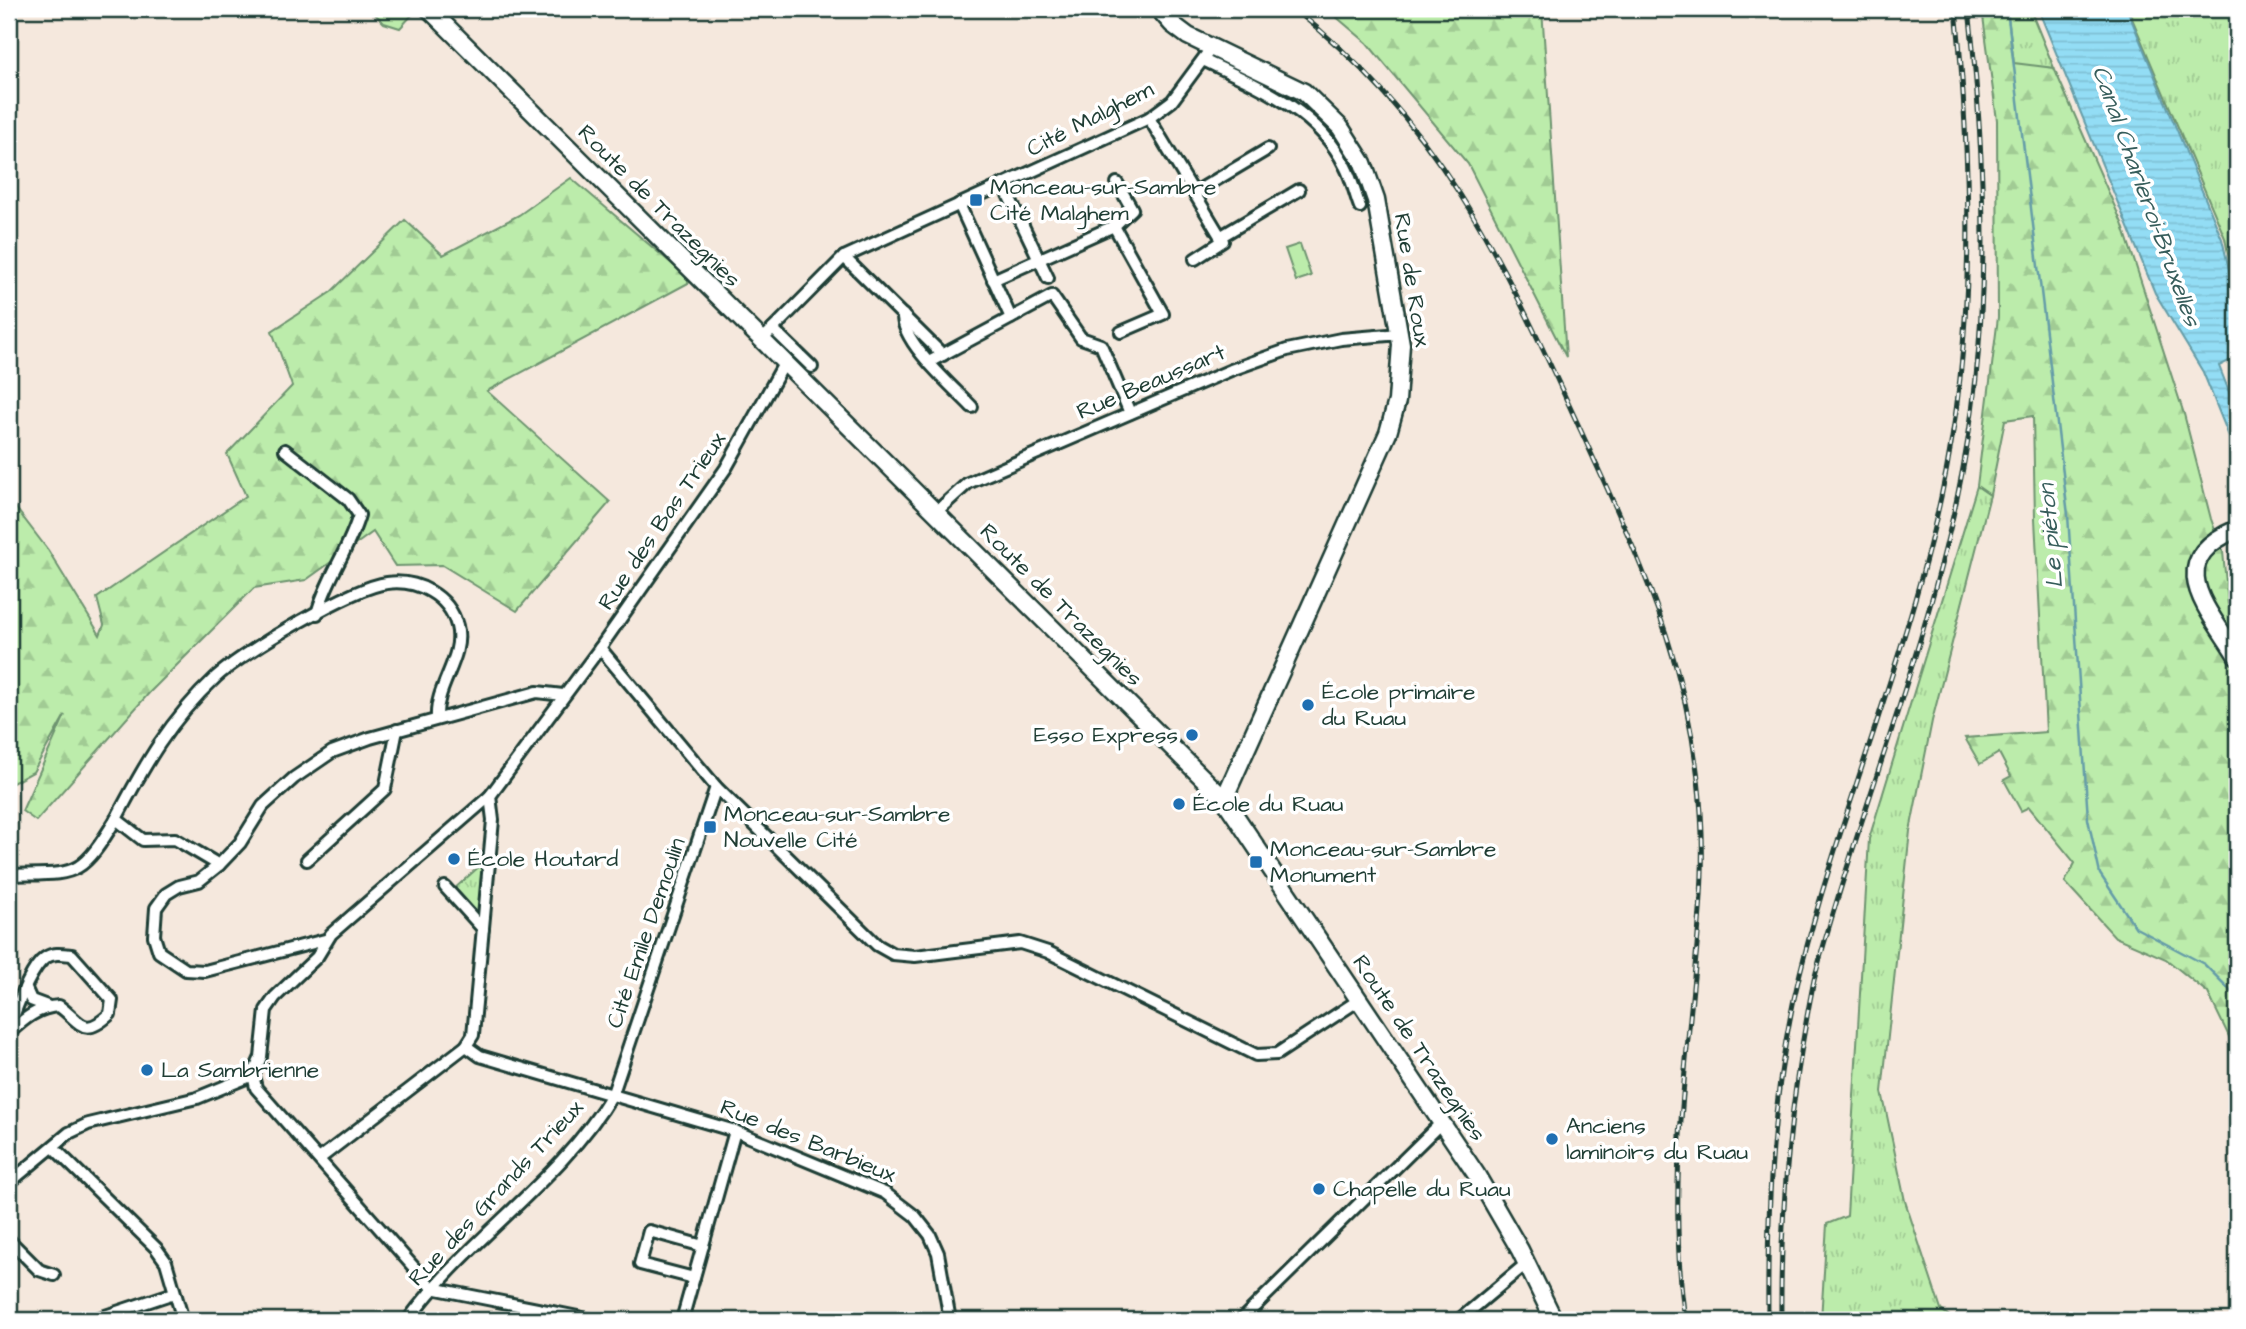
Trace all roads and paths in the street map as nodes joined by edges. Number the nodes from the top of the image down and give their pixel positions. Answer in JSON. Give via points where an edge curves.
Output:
{"nodes":[{"id":1,"x":429,"y":9,"type":"edge"},
{"id":2,"x":1159,"y":9,"type":"edge"},
{"id":3,"x":1208,"y":53,"type":"junction"},
{"id":4,"x":1149,"y":118,"type":"junction"},
{"id":5,"x":1268,"y":149,"type":"dead end"},
{"id":6,"x":1117,"y":183,"type":"dead end"},
{"id":7,"x":1003,"y":184,"type":"junction"},
{"id":8,"x":1299,"y":190,"type":"dead end"},
{"id":9,"x":1194,"y":193,"type":"junction"},
{"id":10,"x":959,"y":204,"type":"junction"},
{"id":11,"x":1360,"y":207,"type":"dead end"},
{"id":12,"x":1114,"y":226,"type":"junction"},
{"id":13,"x":1220,"y":237,"type":"junction"},
{"id":14,"x":844,"y":257,"type":"junction"},
{"id":15,"x":1039,"y":259,"type":"junction"},
{"id":16,"x":1195,"y":259,"type":"dead end"},
{"id":17,"x":1048,"y":278,"type":"dead end"},
{"id":18,"x":993,"y":279,"type":"junction"},
{"id":19,"x":903,"y":315,"type":"junction"},
{"id":20,"x":1011,"y":318,"type":"junction"},
{"id":21,"x":1121,"y":332,"type":"dead end"},
{"id":22,"x":767,"y":334,"type":"junction"},
{"id":23,"x":1400,"y":334,"type":"junction"},
{"id":24,"x":943,"y":355,"type":"junction"},
{"id":25,"x":785,"y":362,"type":"junction"},
{"id":26,"x":929,"y":362,"type":"junction"},
{"id":27,"x":812,"y":368,"type":"dead end"},
{"id":28,"x":972,"y":407,"type":"dead end"},
{"id":29,"x":1130,"y":413,"type":"junction"},
{"id":30,"x":285,"y":450,"type":"dead end"},
{"id":31,"x":936,"y":512,"type":"junction"},
{"id":32,"x":2236,"y":530,"type":"edge"},
{"id":33,"x":317,"y":614,"type":"junction"},
{"id":34,"x":600,"y":648,"type":"junction"},
{"id":35,"x":2237,"y":656,"type":"edge"},
{"id":36,"x":563,"y":695,"type":"junction"},
{"id":37,"x":437,"y":718,"type":"junction"},
{"id":38,"x":397,"y":730,"type":"junction"},
{"id":39,"x":716,"y":787,"type":"junction"},
{"id":40,"x":490,"y":796,"type":"junction"},
{"id":41,"x":1224,"y":799,"type":"junction"},
{"id":42,"x":116,"y":819,"type":"junction"},
{"id":43,"x":307,"y":860,"type":"dead end"},
{"id":44,"x":219,"y":865,"type":"junction"},
{"id":45,"x":9,"y":876,"type":"edge"},
{"id":46,"x":445,"y":887,"type":"dead end"},
{"id":47,"x":483,"y":929,"type":"junction"},
{"id":48,"x":325,"y":940,"type":"junction"},
{"id":49,"x":26,"y":989,"type":"junction"},
{"id":50,"x":1359,"y":1000,"type":"junction"},
{"id":51,"x":47,"y":1006,"type":"junction"},
{"id":52,"x":9,"y":1027,"type":"edge"},
{"id":53,"x":9,"y":1033,"type":"edge"},
{"id":54,"x":466,"y":1046,"type":"junction"},
{"id":55,"x":253,"y":1076,"type":"junction"},
{"id":56,"x":613,"y":1093,"type":"junction"},
{"id":57,"x":1442,"y":1122,"type":"junction"},
{"id":58,"x":735,"y":1131,"type":"junction"},
{"id":59,"x":53,"y":1147,"type":"junction"},
{"id":60,"x":319,"y":1159,"type":"junction"},
{"id":61,"x":9,"y":1183,"type":"edge"},
{"id":62,"x":9,"y":1240,"type":"edge"},
{"id":63,"x":703,"y":1246,"type":"junction"},
{"id":64,"x":1527,"y":1263,"type":"junction"},
{"id":65,"x":54,"y":1275,"type":"dead end"},
{"id":66,"x":694,"y":1278,"type":"junction"},
{"id":67,"x":432,"y":1287,"type":"junction"},
{"id":68,"x":174,"y":1293,"type":"junction"},
{"id":69,"x":93,"y":1320,"type":"edge"},
{"id":70,"x":183,"y":1320,"type":"edge"},
{"id":71,"x":408,"y":1320,"type":"edge"},
{"id":72,"x":593,"y":1320,"type":"edge"},
{"id":73,"x":682,"y":1320,"type":"edge"},
{"id":74,"x":950,"y":1320,"type":"edge"},
{"id":75,"x":1241,"y":1320,"type":"edge"},
{"id":76,"x":1459,"y":1320,"type":"edge"},
{"id":77,"x":1554,"y":1320,"type":"edge"}],
"edges":[{"from":1,"to":22,"type":"main road","name":"Route de Trazegnies"},
{"from":2,"to":3,"type":"main road","name":"Rue de Roux"},
{"from":3,"to":4,"type":"street","name":"Cité Malghem","via":[[1172,101]]},
{"from":3,"to":11,"type":"street","name":"Rue de Roux","via":[[1278,96],[1315,126],[1345,164]]},
{"from":3,"to":23,"type":"main road","name":"Rue de Roux","via":[[1304,92],[1350,140],[1372,185]]},
{"from":4,"to":7,"type":"street","name":"Cité Malghem"},
{"from":4,"to":9,"type":"street"},
{"from":5,"to":9,"type":"street"},
{"from":6,"to":12,"type":"street","via":[[1132,209]]},
{"from":7,"to":10,"type":"street","name":"Cité Malghem"},
{"from":7,"to":15,"type":"street"},
{"from":8,"to":13,"type":"street"},
{"from":9,"to":13,"type":"street"},
{"from":10,"to":14,"type":"street","name":"Cité Malghem"},
{"from":10,"to":18,"type":"street"},
{"from":12,"to":15,"type":"street"},
{"from":12,"to":21,"type":"street","via":[[1163,314]]},
{"from":13,"to":16,"type":"street","via":[[1223,242]]},
{"from":14,"to":19,"type":"street"},
{"from":14,"to":22,"type":"street","name":"Cité Malghem"},
{"from":15,"to":17,"type":"street"},
{"from":15,"to":18,"type":"street"},
{"from":18,"to":20,"type":"street"},
{"from":19,"to":24,"type":"street"},
{"from":19,"to":26,"type":"street","via":[[902,326]]},
{"from":20,"to":24,"type":"street"},
{"from":20,"to":29,"type":"street","via":[[1052,296],[1081,338],[1101,345]]},
{"from":22,"to":25,"type":"main road","name":"Route de Trazegnies"},
{"from":22,"to":27,"type":"street"},
{"from":23,"to":29,"type":"street","name":"Rue Beaussart","via":[[1287,350]]},
{"from":23,"to":41,"type":"main road","name":"Rue de Roux","via":[[1400,373],[1388,433]]},
{"from":24,"to":26,"type":"street"},
{"from":25,"to":31,"type":"main road","name":"Route de Trazegnies"},
{"from":25,"to":34,"type":"street","name":"Rue des Bas Trieux","via":[[726,468]]},
{"from":26,"to":28,"type":"street"},
{"from":29,"to":31,"type":"street","name":"Rue Beaussart","via":[[968,484]]},
{"from":30,"to":33,"type":"street","via":[[348,499],[359,515]]},
{"from":31,"to":41,"type":"main road","name":"Route de Trazegnies"},
{"from":32,"to":35,"type":"main road","via":[[2214,539],[2196,561],[2194,571],[2204,603]]},
{"from":33,"to":37,"type":"street","via":[[385,583],[404,582],[427,589],[443,601],[457,627],[458,642],[436,703]]},
{"from":33,"to":42,"type":"street","via":[[217,676],[156,745]]},
{"from":34,"to":36,"type":"street","name":"Rue des Bas Trieux"},
{"from":34,"to":39,"type":"street"},
{"from":36,"to":37,"type":"street","via":[[537,692]]},
{"from":36,"to":40,"type":"street","name":"Rue des Bas Trieux"},
{"from":37,"to":38,"type":"street"},
{"from":38,"to":43,"type":"street","via":[[384,789]]},
{"from":38,"to":44,"type":"street","via":[[332,752],[294,778],[263,806],[240,843]]},
{"from":39,"to":50,"type":"street","via":[[877,945],[893,954],[915,956],[1020,943],[1048,952],[1256,1055],[1277,1054]]},
{"from":39,"to":56,"type":"street","name":"Cité Emile Demoulin"},
{"from":40,"to":47,"type":"street","via":[[493,820]]},
{"from":40,"to":48,"type":"street","name":"Rue des Bas Trieux"},
{"from":41,"to":50,"type":"main road","name":"Route de Trazegnies"},
{"from":42,"to":44,"type":"street","via":[[143,840],[175,839]]},
{"from":42,"to":45,"type":"street","via":[[85,864],[66,873]]},
{"from":44,"to":48,"type":"street","via":[[199,881],[166,894],[156,908],[154,936],[159,951],[172,963],[186,970],[205,971]]},
{"from":46,"to":47,"type":"street"},
{"from":47,"to":54,"type":"street","via":[[476,1023]]},
{"from":48,"to":55,"type":"street","via":[[317,957],[266,1010],[261,1057]]},
{"from":49,"to":51,"type":"street","via":[[31,1000]]},
{"from":49,"to":51,"type":"street","via":[[44,958],[57,953],[72,955],[112,1000],[110,1014],[87,1027],[77,1025],[59,1006]]},
{"from":49,"to":52,"type":"street"},
{"from":50,"to":57,"type":"main road","name":"Route de Trazegnies"},
{"from":51,"to":53,"type":"street"},
{"from":54,"to":56,"type":"street","name":"Rue des Barbieux","via":[[480,1056]]},
{"from":54,"to":60,"type":"street"},
{"from":55,"to":59,"type":"street","via":[[197,1098],[88,1124]]},
{"from":55,"to":60,"type":"street","via":[[256,1088]]},
{"from":56,"to":58,"type":"street","name":"Rue des Barbieux"},
{"from":56,"to":67,"type":"street","name":"Rue des Grands Trieux","via":[[593,1128]]},
{"from":57,"to":64,"type":"main road","name":"Route de Trazegnies"},
{"from":57,"to":75,"type":"street"},
{"from":58,"to":63,"type":"street"},
{"from":58,"to":74,"type":"street","name":"Rue des Barbieux","via":[[897,1200],[930,1235],[938,1253]]},
{"from":59,"to":61,"type":"street"},
{"from":59,"to":68,"type":"street","via":[[156,1248],[166,1262]]},
{"from":60,"to":67,"type":"street"},
{"from":62,"to":65,"type":"street","via":[[39,1270]]},
{"from":63,"to":66,"type":"street"},
{"from":63,"to":66,"type":"street","via":[[649,1231],[640,1264]]},
{"from":64,"to":76,"type":"street"},
{"from":64,"to":77,"type":"main road","name":"Route de Trazegnies"},
{"from":66,"to":73,"type":"street"},
{"from":67,"to":71,"type":"street","name":"Rue des Grands Trieux"},
{"from":67,"to":72,"type":"street"},
{"from":68,"to":69,"type":"street"},
{"from":68,"to":70,"type":"street"}]}
